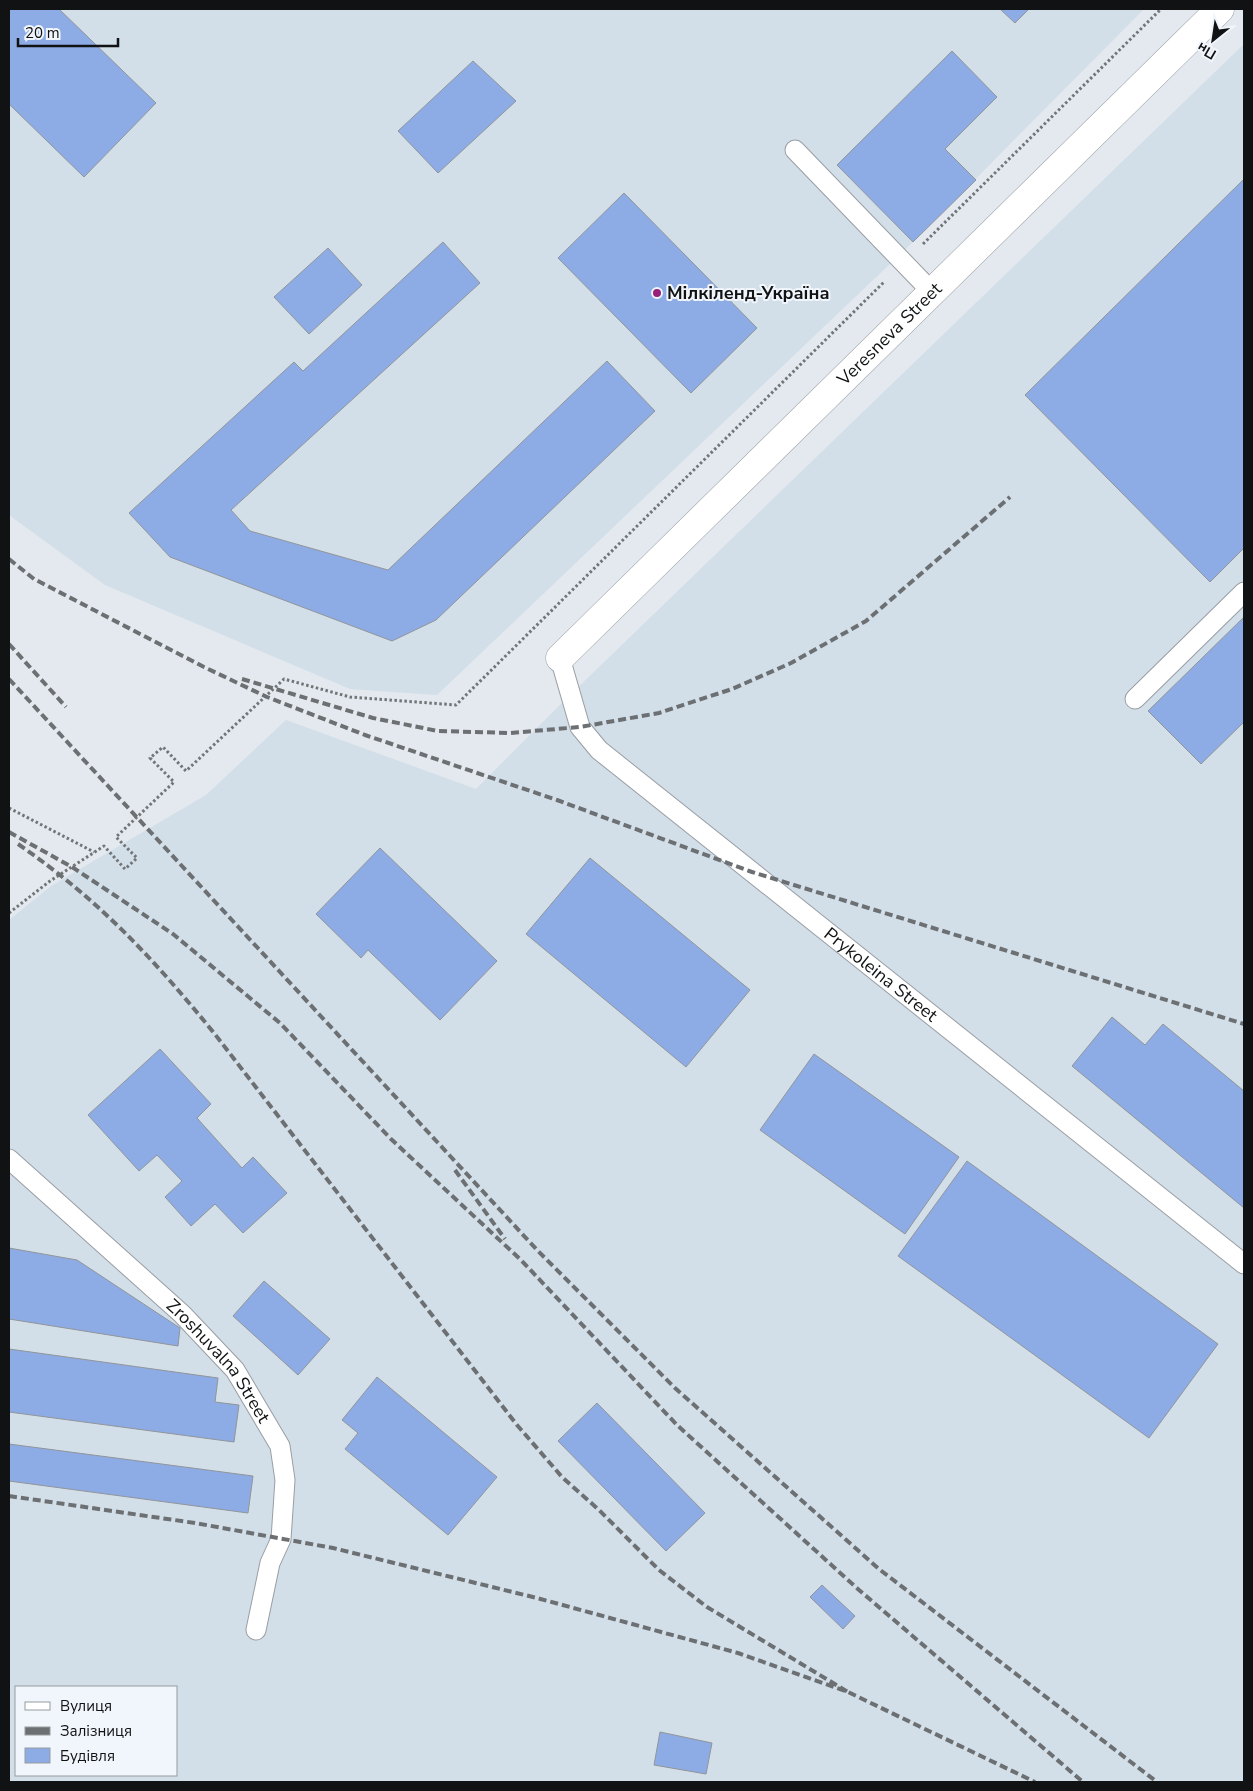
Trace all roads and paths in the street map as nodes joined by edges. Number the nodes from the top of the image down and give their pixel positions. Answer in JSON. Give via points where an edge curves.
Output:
{"nodes":[{"id":1,"x":1161,"y":9,"type":"edge"},
{"id":2,"x":1220,"y":9,"type":"edge"},
{"id":3,"x":795,"y":150,"type":"dead end"},
{"id":4,"x":904,"y":263,"type":"junction"},
{"id":5,"x":932,"y":292,"type":"junction"},
{"id":6,"x":1244,"y":592,"type":"edge"},
{"id":7,"x":560,"y":658,"type":"joint"},
{"id":8,"x":1135,"y":699,"type":"dead end"},
{"id":9,"x":9,"y":808,"type":"edge"},
{"id":10,"x":94,"y":852,"type":"junction"},
{"id":11,"x":9,"y":913,"type":"edge"},
{"id":12,"x":9,"y":1159,"type":"edge"},
{"id":13,"x":1244,"y":1264,"type":"edge"},
{"id":14,"x":256,"y":1630,"type":"dead end"}],
"edges":[{"from":1,"to":4,"type":"path"},
{"from":2,"to":5,"type":"street","name":"Veresneva Street"},
{"from":3,"to":4,"type":"lane"},
{"from":4,"to":5,"type":"lane"},
{"from":4,"to":10,"type":"path","via":[[456,705],[350,696],[284,680],[186,771],[163,747],[150,758],[174,782],[116,837],[137,858],[125,869],[104,846]]},
{"from":5,"to":7,"type":"street","name":"Veresneva Street"},
{"from":6,"to":8,"type":"lane"},
{"from":7,"to":13,"type":"lane","name":"Prykoleina Street","via":[[580,728],[599,750]]},
{"from":9,"to":10,"type":"path"},
{"from":10,"to":11,"type":"path"},
{"from":12,"to":14,"type":"lane","name":"Zroshuvalna Street","via":[[189,1321],[235,1370],[280,1446],[285,1480],[281,1539],[270,1563]]}]}
